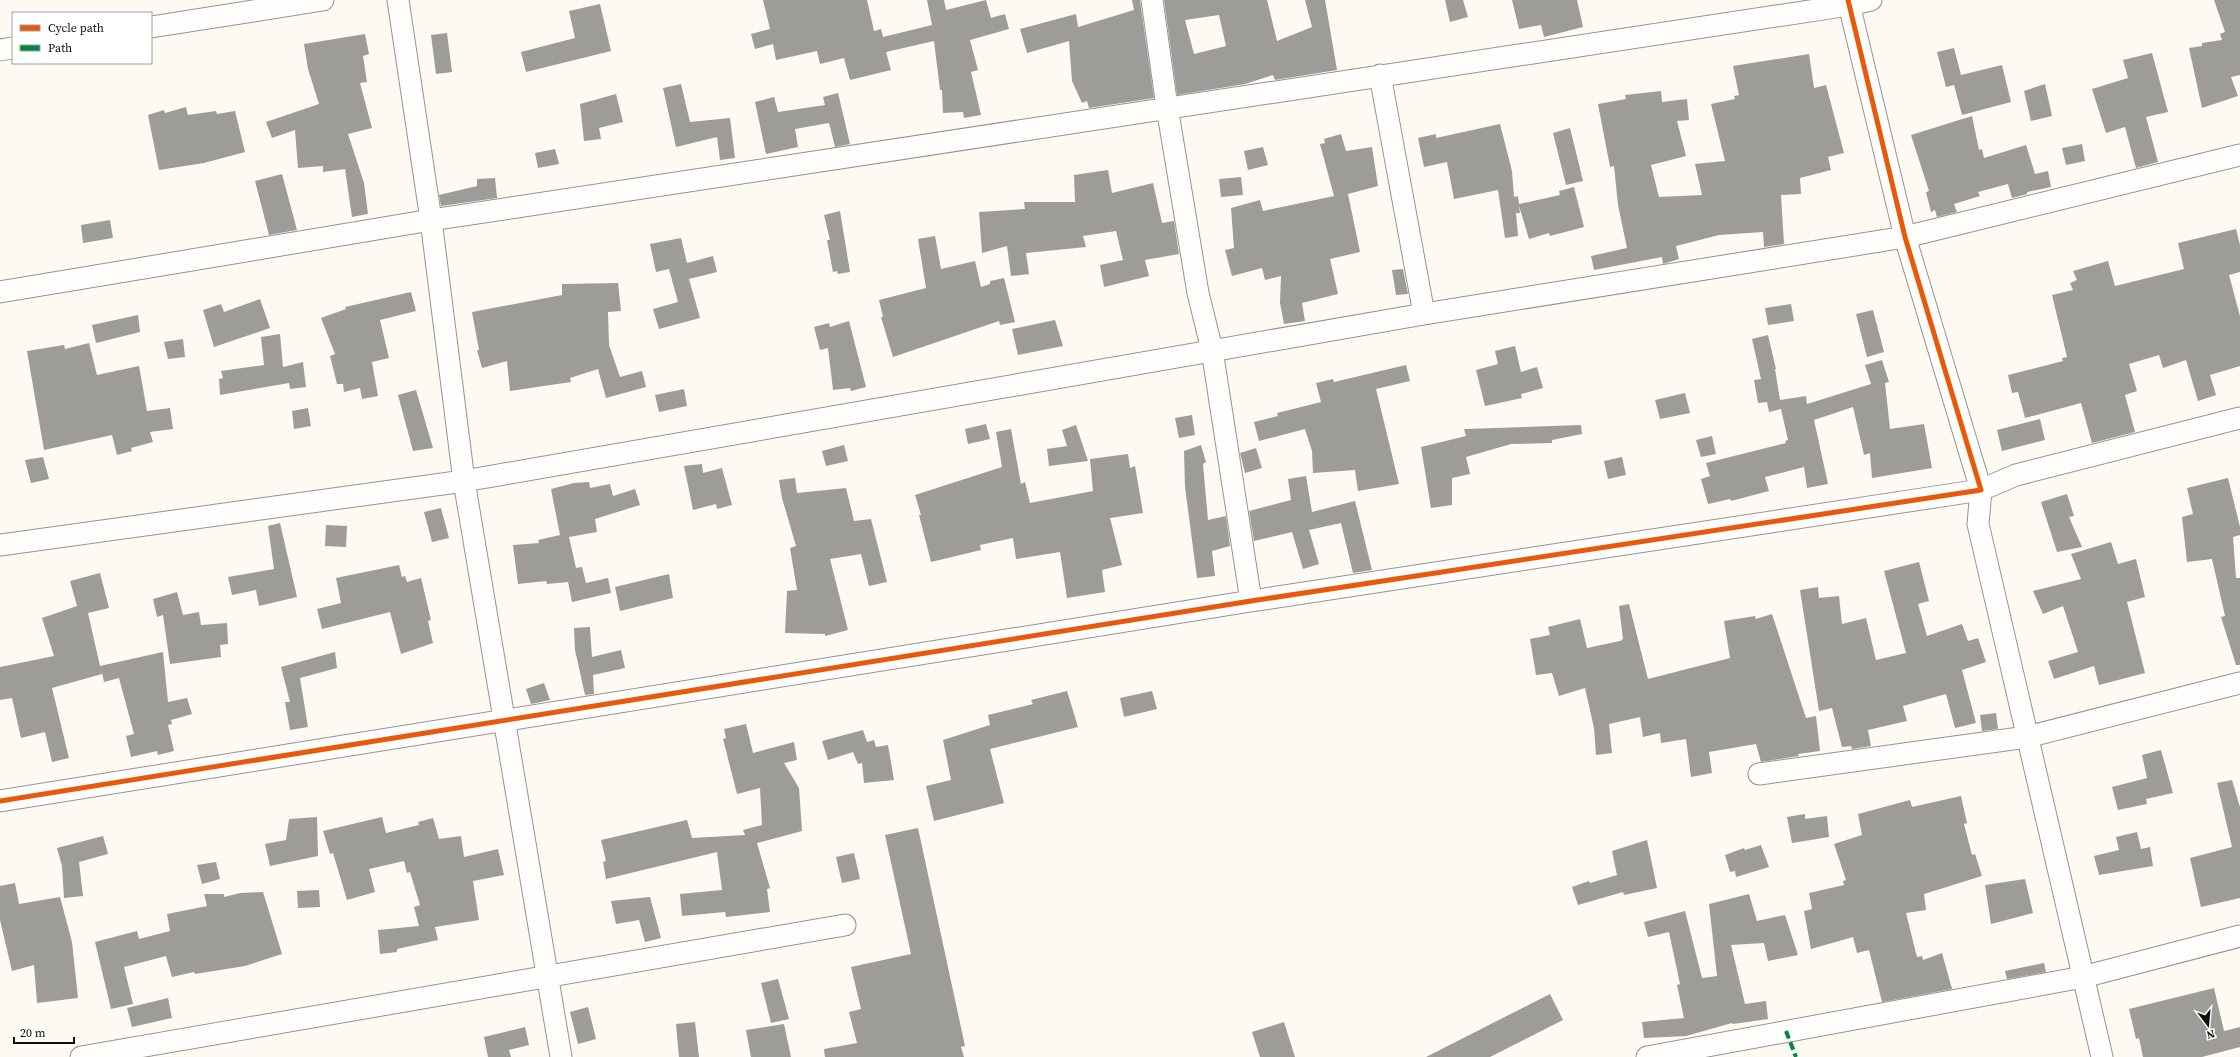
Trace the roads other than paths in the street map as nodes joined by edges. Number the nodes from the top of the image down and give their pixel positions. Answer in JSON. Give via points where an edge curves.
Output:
{"nodes":[{"id":1,"x":323,"y":0,"type":"edge"},
{"id":2,"x":398,"y":0,"type":"edge"},
{"id":3,"x":1152,"y":0,"type":"edge"},
{"id":4,"x":1871,"y":0,"type":"edge"},
{"id":5,"x":1849,"y":3,"type":"edge"},
{"id":6,"x":152,"y":27,"type":"edge"},
{"id":7,"x":12,"y":48,"type":"edge"},
{"id":8,"x":0,"y":50,"type":"edge"},
{"id":9,"x":1380,"y":75,"type":"junction"},
{"id":10,"x":1167,"y":107,"type":"junction"},
{"id":11,"x":2240,"y":154,"type":"edge"},
{"id":12,"x":430,"y":220,"type":"junction"},
{"id":13,"x":1905,"y":237,"type":"junction"},
{"id":14,"x":0,"y":292,"type":"edge"},
{"id":15,"x":1424,"y":314,"type":"junction"},
{"id":16,"x":1212,"y":350,"type":"junction"},
{"id":17,"x":2240,"y":418,"type":"edge"},
{"id":18,"x":464,"y":481,"type":"junction"},
{"id":19,"x":1981,"y":490,"type":"junction"},
{"id":20,"x":0,"y":545,"type":"edge"},
{"id":21,"x":1251,"y":601,"type":"junction"},
{"id":22,"x":2240,"y":683,"type":"edge"},
{"id":23,"x":506,"y":721,"type":"junction"},
{"id":24,"x":2027,"y":737,"type":"junction"},
{"id":25,"x":1759,"y":774,"type":"dead end"},
{"id":26,"x":0,"y":801,"type":"edge"},
{"id":27,"x":845,"y":926,"type":"dead end"},
{"id":28,"x":2240,"y":936,"type":"edge"},
{"id":29,"x":548,"y":976,"type":"junction"},
{"id":30,"x":2083,"y":977,"type":"junction"},
{"id":31,"x":81,"y":1057,"type":"edge"},
{"id":32,"x":561,"y":1057,"type":"edge"},
{"id":33,"x":1648,"y":1057,"type":"edge"},
{"id":34,"x":2102,"y":1057,"type":"edge"}],
"edges":[{"from":1,"to":6,"type":"street"},
{"from":2,"to":12,"type":"street"},
{"from":3,"to":10,"type":"street"},
{"from":4,"to":5,"type":"street"},
{"from":5,"to":9,"type":"street"},
{"from":5,"to":13,"type":"street"},
{"from":7,"to":8,"type":"street"},
{"from":9,"to":10,"type":"street"},
{"from":9,"to":15,"type":"street"},
{"from":10,"to":12,"type":"street"},
{"from":10,"to":16,"type":"street","via":[[1198,292]]},
{"from":11,"to":13,"type":"street"},
{"from":12,"to":14,"type":"street"},
{"from":12,"to":18,"type":"street"},
{"from":13,"to":15,"type":"street"},
{"from":13,"to":19,"type":"street"},
{"from":15,"to":16,"type":"street"},
{"from":16,"to":18,"type":"street"},
{"from":16,"to":21,"type":"street"},
{"from":17,"to":19,"type":"street","via":[[2016,475]]},
{"from":18,"to":20,"type":"street"},
{"from":18,"to":23,"type":"street"},
{"from":19,"to":21,"type":"street"},
{"from":19,"to":24,"type":"street","via":[[1978,524]]},
{"from":21,"to":23,"type":"street"},
{"from":22,"to":24,"type":"street"},
{"from":23,"to":26,"type":"street"},
{"from":23,"to":29,"type":"street"},
{"from":24,"to":25,"type":"street"},
{"from":24,"to":30,"type":"street"},
{"from":27,"to":29,"type":"street"},
{"from":28,"to":30,"type":"street"},
{"from":29,"to":31,"type":"street"},
{"from":29,"to":32,"type":"street"},
{"from":30,"to":33,"type":"street"},
{"from":30,"to":34,"type":"street"}]}
